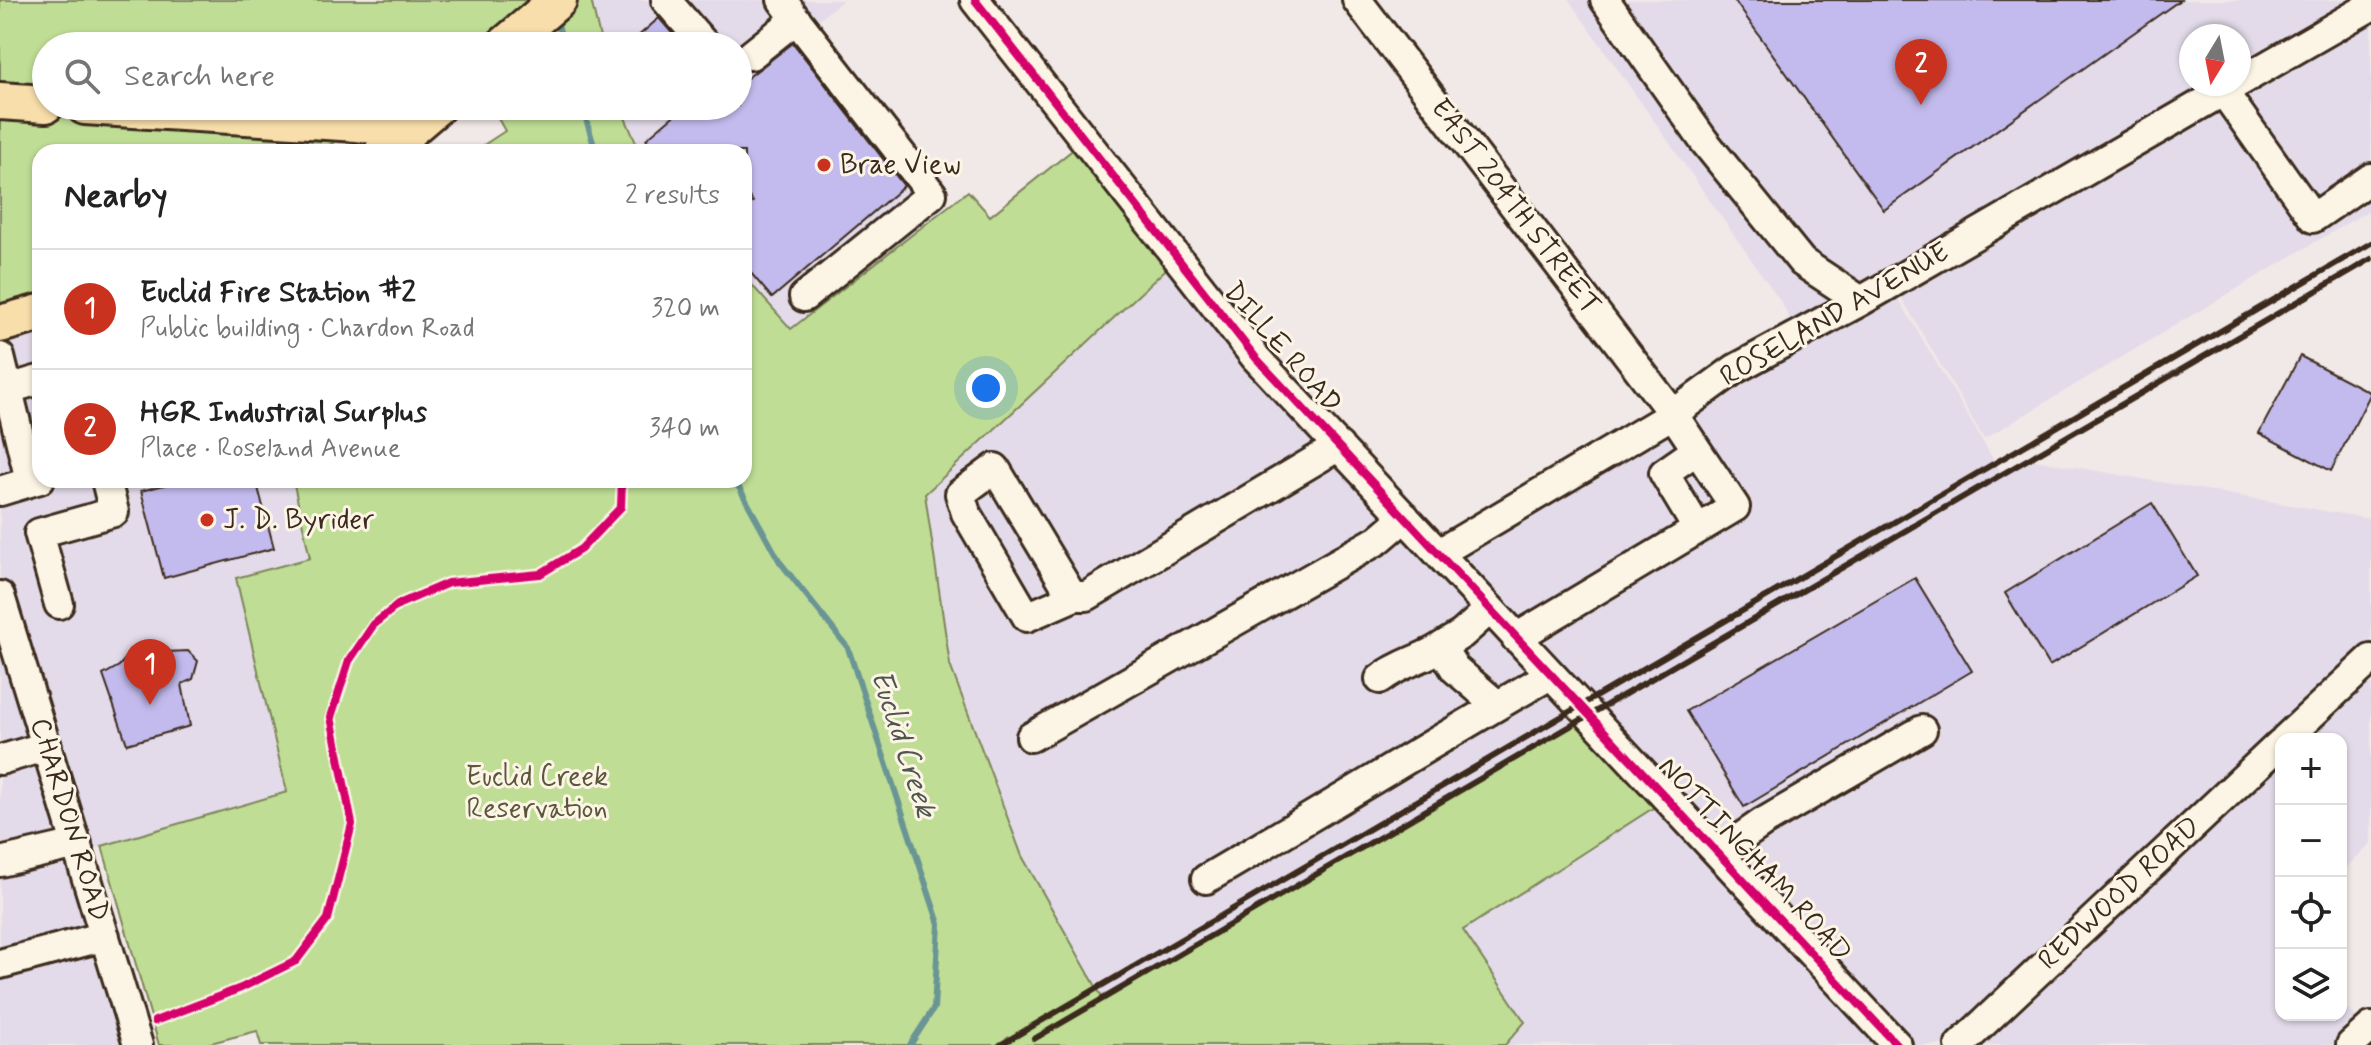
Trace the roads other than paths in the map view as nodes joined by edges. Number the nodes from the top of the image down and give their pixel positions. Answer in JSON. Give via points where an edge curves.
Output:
{"nodes":[{"id":1,"x":558,"y":0,"type":"edge"},
{"id":2,"x":975,"y":0,"type":"edge"},
{"id":3,"x":1357,"y":0,"type":"edge"},
{"id":4,"x":1605,"y":0,"type":"edge"},
{"id":5,"x":667,"y":2,"type":"edge"},
{"id":6,"x":2371,"y":6,"type":"edge"},
{"id":7,"x":789,"y":9,"type":"edge"},
{"id":8,"x":521,"y":32,"type":"edge"},
{"id":9,"x":694,"y":32,"type":"edge"},
{"id":10,"x":752,"y":51,"type":"edge"},
{"id":11,"x":2251,"y":76,"type":"edge"},
{"id":12,"x":2216,"y":96,"type":"edge"},
{"id":13,"x":2239,"y":96,"type":"edge"},
{"id":14,"x":0,"y":101,"type":"edge"},
{"id":15,"x":32,"y":103,"type":"edge"},
{"id":16,"x":309,"y":120,"type":"edge"},
{"id":17,"x":397,"y":120,"type":"edge"},
{"id":18,"x":422,"y":120,"type":"edge"},
{"id":19,"x":393,"y":144,"type":"edge"},
{"id":20,"x":2371,"y":178,"type":"edge"},
{"id":21,"x":804,"y":297,"type":"dead end"},
{"id":22,"x":1861,"y":301,"type":"junction"},
{"id":23,"x":32,"y":315,"type":"edge"},
{"id":24,"x":0,"y":324,"type":"edge"},
{"id":25,"x":0,"y":357,"type":"edge"},
{"id":26,"x":32,"y":382,"type":"edge"},
{"id":27,"x":8,"y":389,"type":"junction"},
{"id":28,"x":1673,"y":414,"type":"junction"},
{"id":29,"x":1339,"y":446,"type":"junction"},
{"id":30,"x":1697,"y":450,"type":"junction"},
{"id":31,"x":32,"y":476,"type":"edge"},
{"id":32,"x":32,"y":481,"type":"edge"},
{"id":33,"x":108,"y":488,"type":"edge"},
{"id":34,"x":0,"y":491,"type":"edge"},
{"id":35,"x":1405,"y":517,"type":"junction"},
{"id":36,"x":1697,"y":528,"type":"junction"},
{"id":37,"x":1439,"y":553,"type":"junction"},
{"id":38,"x":0,"y":596,"type":"edge"},
{"id":39,"x":1075,"y":596,"type":"junction"},
{"id":40,"x":59,"y":604,"type":"dead end"},
{"id":41,"x":1490,"y":609,"type":"junction"},
{"id":42,"x":1516,"y":638,"type":"junction"},
{"id":43,"x":1441,"y":647,"type":"junction"},
{"id":44,"x":2371,"y":659,"type":"edge"},
{"id":45,"x":1550,"y":675,"type":"junction"},
{"id":46,"x":1380,"y":679,"type":"dead end"},
{"id":47,"x":1497,"y":705,"type":"junction"},
{"id":48,"x":1579,"y":705,"type":"joint"},
{"id":49,"x":1922,"y":730,"type":"dead end"},
{"id":50,"x":2291,"y":733,"type":"edge"},
{"id":51,"x":1031,"y":737,"type":"dead end"},
{"id":52,"x":47,"y":746,"type":"junction"},
{"id":53,"x":2275,"y":749,"type":"edge"},
{"id":54,"x":0,"y":760,"type":"edge"},
{"id":55,"x":77,"y":844,"type":"junction"},
{"id":56,"x":1719,"y":853,"type":"junction"},
{"id":57,"x":0,"y":862,"type":"edge"},
{"id":58,"x":1206,"y":879,"type":"dead end"},
{"id":59,"x":105,"y":936,"type":"junction"},
{"id":60,"x":0,"y":964,"type":"edge"},
{"id":61,"x":2371,"y":1027,"type":"edge"},
{"id":62,"x":138,"y":1045,"type":"edge"},
{"id":63,"x":1897,"y":1045,"type":"edge"},
{"id":64,"x":1960,"y":1045,"type":"edge"},
{"id":65,"x":2351,"y":1045,"type":"edge"}],
"edges":[{"from":1,"to":8,"type":"main road"},
{"from":2,"to":29,"type":"street","name":"DILLE ROAD","via":[[1256,358]]},
{"from":3,"to":28,"type":"street","name":"EAST 204TH STREET"},
{"from":4,"to":22,"type":"street","via":[[1704,141],[1802,262]]},
{"from":5,"to":9,"type":"street"},
{"from":6,"to":11,"type":"street","name":"ROSELAND AVENUE"},
{"from":7,"to":10,"type":"street"},
{"from":7,"to":21,"type":"street","via":[[932,194]]},
{"from":12,"to":22,"type":"street","name":"ROSELAND AVENUE"},
{"from":13,"to":20,"type":"street","via":[[2313,218]]},
{"from":14,"to":15,"type":"main road"},
{"from":16,"to":17,"type":"main road"},
{"from":18,"to":19,"type":"main road"},
{"from":22,"to":28,"type":"street","name":"ROSELAND AVENUE","via":[[1735,369]]},
{"from":23,"to":24,"type":"main road"},
{"from":25,"to":27,"type":"street"},
{"from":26,"to":27,"type":"street"},
{"from":27,"to":31,"type":"street"},
{"from":28,"to":30,"type":"street","name":"EAST 204TH STREET"},
{"from":28,"to":37,"type":"street","name":"ROSELAND AVENUE"},
{"from":29,"to":35,"type":"street","name":"DILLE ROAD"},
{"from":29,"to":39,"type":"street","via":[[1087,596]]},
{"from":30,"to":36,"type":"street","via":[[1664,473]]},
{"from":30,"to":36,"type":"street","name":"EAST 204TH STREET","via":[[1735,507]]},
{"from":32,"to":34,"type":"street"},
{"from":33,"to":40,"type":"street","via":[[114,512],[39,533]]},
{"from":35,"to":37,"type":"street","name":"DILLE ROAD"},
{"from":35,"to":51,"type":"street","via":[[1378,540]]},
{"from":36,"to":42,"type":"street"},
{"from":37,"to":41,"type":"street","name":"DILLE ROAD"},
{"from":38,"to":52,"type":"street","name":"CHARDON ROAD"},
{"from":39,"to":39,"type":"street","via":[[995,468],[960,494],[1027,617]]},
{"from":41,"to":42,"type":"street","name":"DILLE ROAD"},
{"from":41,"to":43,"type":"street"},
{"from":42,"to":45,"type":"street","name":"DILLE ROAD"},
{"from":43,"to":46,"type":"street","via":[[1399,664]]},
{"from":43,"to":47,"type":"street","via":[[1455,669]]},
{"from":44,"to":50,"type":"street"},
{"from":45,"to":47,"type":"street"},
{"from":45,"to":48,"type":"street","name":"DILLE ROAD"},
{"from":47,"to":58,"type":"street"},
{"from":48,"to":56,"type":"street","name":"NOTTINGHAM ROAD"},
{"from":49,"to":56,"type":"street"},
{"from":52,"to":54,"type":"street"},
{"from":52,"to":55,"type":"street","name":"CHARDON ROAD"},
{"from":53,"to":64,"type":"street","name":"REDWOOD ROAD"},
{"from":55,"to":57,"type":"street"},
{"from":55,"to":59,"type":"street","name":"CHARDON ROAD"},
{"from":56,"to":63,"type":"street","name":"NOTTINGHAM ROAD"},
{"from":59,"to":60,"type":"street"},
{"from":59,"to":62,"type":"street","name":"CHARDON ROAD"},
{"from":61,"to":65,"type":"street"}]}
